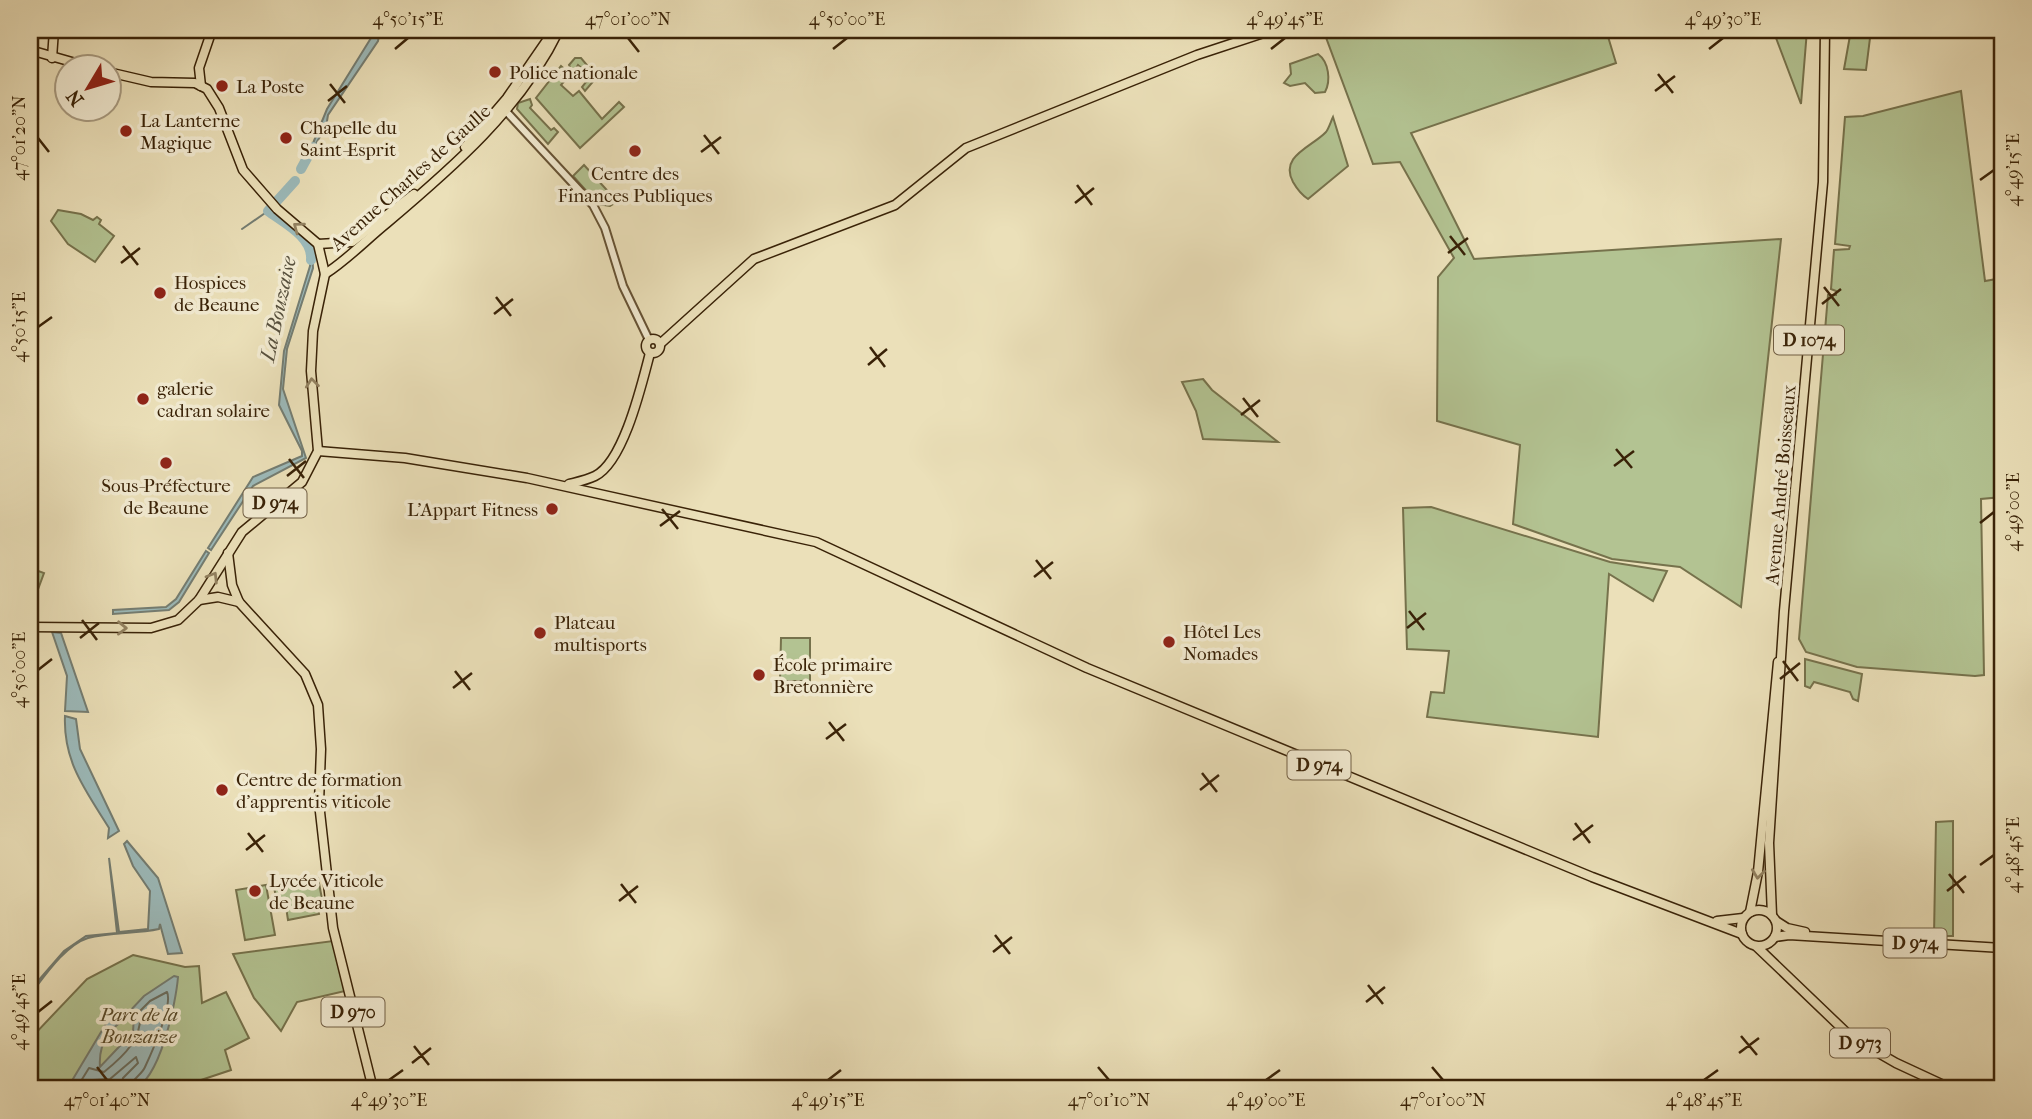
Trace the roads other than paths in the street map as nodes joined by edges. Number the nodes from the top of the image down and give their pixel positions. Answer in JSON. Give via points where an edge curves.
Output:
{"nodes":[{"id":1,"x":54,"y":30,"type":"edge"},
{"id":2,"x":212,"y":30,"type":"edge"},
{"id":3,"x":554,"y":30,"type":"edge"},
{"id":4,"x":559,"y":30,"type":"edge"},
{"id":5,"x":1273,"y":30,"type":"edge"},
{"id":6,"x":1828,"y":30,"type":"edge"},
{"id":7,"x":30,"y":50,"type":"edge"},
{"id":8,"x":52,"y":52,"type":"edge"},
{"id":9,"x":52,"y":58,"type":"edge"},
{"id":10,"x":199,"y":68,"type":"junction"},
{"id":11,"x":122,"y":75,"type":"edge"},
{"id":12,"x":182,"y":82,"type":"junction"},
{"id":13,"x":201,"y":86,"type":"junction"},
{"id":14,"x":504,"y":108,"type":"junction"},
{"id":15,"x":318,"y":244,"type":"junction"},
{"id":16,"x":325,"y":274,"type":"junction"},
{"id":17,"x":649,"y":340,"type":"junction"},
{"id":18,"x":660,"y":344,"type":"junction"},
{"id":19,"x":650,"y":353,"type":"junction"},
{"id":20,"x":318,"y":451,"type":"junction"},
{"id":21,"x":596,"y":476,"type":"junction"},
{"id":22,"x":565,"y":485,"type":"junction"},
{"id":23,"x":593,"y":491,"type":"junction"},
{"id":24,"x":228,"y":553,"type":"junction"},
{"id":25,"x":199,"y":600,"type":"junction"},
{"id":26,"x":239,"y":602,"type":"junction"},
{"id":27,"x":1784,"y":611,"type":"junction"},
{"id":28,"x":32,"y":627,"type":"edge"},
{"id":29,"x":1750,"y":912,"type":"junction"},
{"id":30,"x":1694,"y":917,"type":"junction"},
{"id":31,"x":1743,"y":918,"type":"junction"},
{"id":32,"x":1774,"y":918,"type":"junction"},
{"id":33,"x":1742,"y":934,"type":"junction"},
{"id":34,"x":1829,"y":937,"type":"junction"},
{"id":35,"x":1773,"y":940,"type":"junction"},
{"id":36,"x":1756,"y":946,"type":"junction"},
{"id":37,"x":2002,"y":948,"type":"edge"},
{"id":38,"x":1784,"y":973,"type":"junction"},
{"id":39,"x":373,"y":1089,"type":"edge"},
{"id":40,"x":1952,"y":1089,"type":"edge"}],
"edges":[{"from":1,"to":8,"type":"main road"},
{"from":2,"to":10,"type":"main road"},
{"from":3,"to":14,"type":"main road","name":"Avenue Charles de Gaulle"},
{"from":4,"to":14,"type":"main road","name":"Avenue Charles de Gaulle","via":[[539,66]]},
{"from":5,"to":18,"type":"main road","via":[[1216,47],[965,148],[895,205],[760,256],[735,273]]},
{"from":6,"to":27,"type":"main road","name":"Avenue André Boisseaux","number":"D 1074","via":[[1823,182]]},
{"from":7,"to":9,"type":"main road"},
{"from":10,"to":12,"type":"main road"},
{"from":10,"to":13,"type":"main road"},
{"from":11,"to":12,"type":"main road"},
{"from":12,"to":13,"type":"main road"},
{"from":15,"to":13,"type":"main road","one_way":true,"via":[[266,198],[242,167],[215,100]]},
{"from":14,"to":15,"type":"main road","name":"Avenue Charles de Gaulle","via":[[428,183],[349,244]]},
{"from":14,"to":16,"type":"main road","name":"Avenue Charles de Gaulle","via":[[410,203]]},
{"from":14,"to":17,"type":"street","via":[[593,205],[605,228],[617,272]]},
{"from":15,"to":16,"type":"main road"},
{"from":20,"to":16,"type":"main road","one_way":true,"via":[[311,371],[313,331]]},
{"from":17,"to":18,"type":"main road"},
{"from":17,"to":19,"type":"main road","via":[[646,347]]},
{"from":18,"to":19,"type":"main road","via":[[658,352]]},
{"from":19,"to":21,"type":"main road","via":[[630,427]]},
{"from":20,"to":22,"type":"main road","number":"D 974","via":[[405,458]]},
{"from":20,"to":24,"type":"main road","number":"D 974","via":[[302,482],[251,523]]},
{"from":21,"to":22,"type":"main road"},
{"from":21,"to":23,"type":"main road"},
{"from":22,"to":23,"type":"main road","number":"D 974"},
{"from":23,"to":30,"type":"main road","number":"D 974","via":[[824,545],[1087,668]]},
{"from":25,"to":24,"type":"main road","number":"D 974","one_way":true},
{"from":24,"to":26,"type":"main road"},
{"from":25,"to":26,"type":"main road","via":[[218,597]]},
{"from":28,"to":25,"type":"main road","number":"D 974","one_way":true,"via":[[159,627],[178,620]]},
{"from":26,"to":39,"type":"main road","number":"D 970","via":[[304,674],[318,705],[319,803],[333,928]]},
{"from":27,"to":29,"type":"main road","name":"Avenue André Boisseaux","number":"D 1074","one_way":true},
{"from":27,"to":32,"type":"main road","name":"Avenue André Boisseaux","number":"D 1074","via":[[1769,843]]},
{"from":29,"to":31,"type":"main road"},
{"from":29,"to":32,"type":"main road","via":[[1762,910]]},
{"from":30,"to":31,"type":"main road","number":"D 974","via":[[1730,922]]},
{"from":30,"to":33,"type":"main road","number":"D 974"},
{"from":31,"to":33,"type":"main road"},
{"from":32,"to":34,"type":"main road","number":"D 974","via":[[1791,929]]},
{"from":32,"to":35,"type":"main road"},
{"from":33,"to":36,"type":"main road"},
{"from":34,"to":35,"type":"main road","number":"D 974"},
{"from":34,"to":37,"type":"main road","number":"D 974"},
{"from":35,"to":36,"type":"main road"},
{"from":35,"to":38,"type":"main road","number":"D 973","via":[[1775,960]]},
{"from":36,"to":38,"type":"main road","number":"D 973"},
{"from":38,"to":40,"type":"main road","number":"D 973","via":[[1858,1041]]}]}
